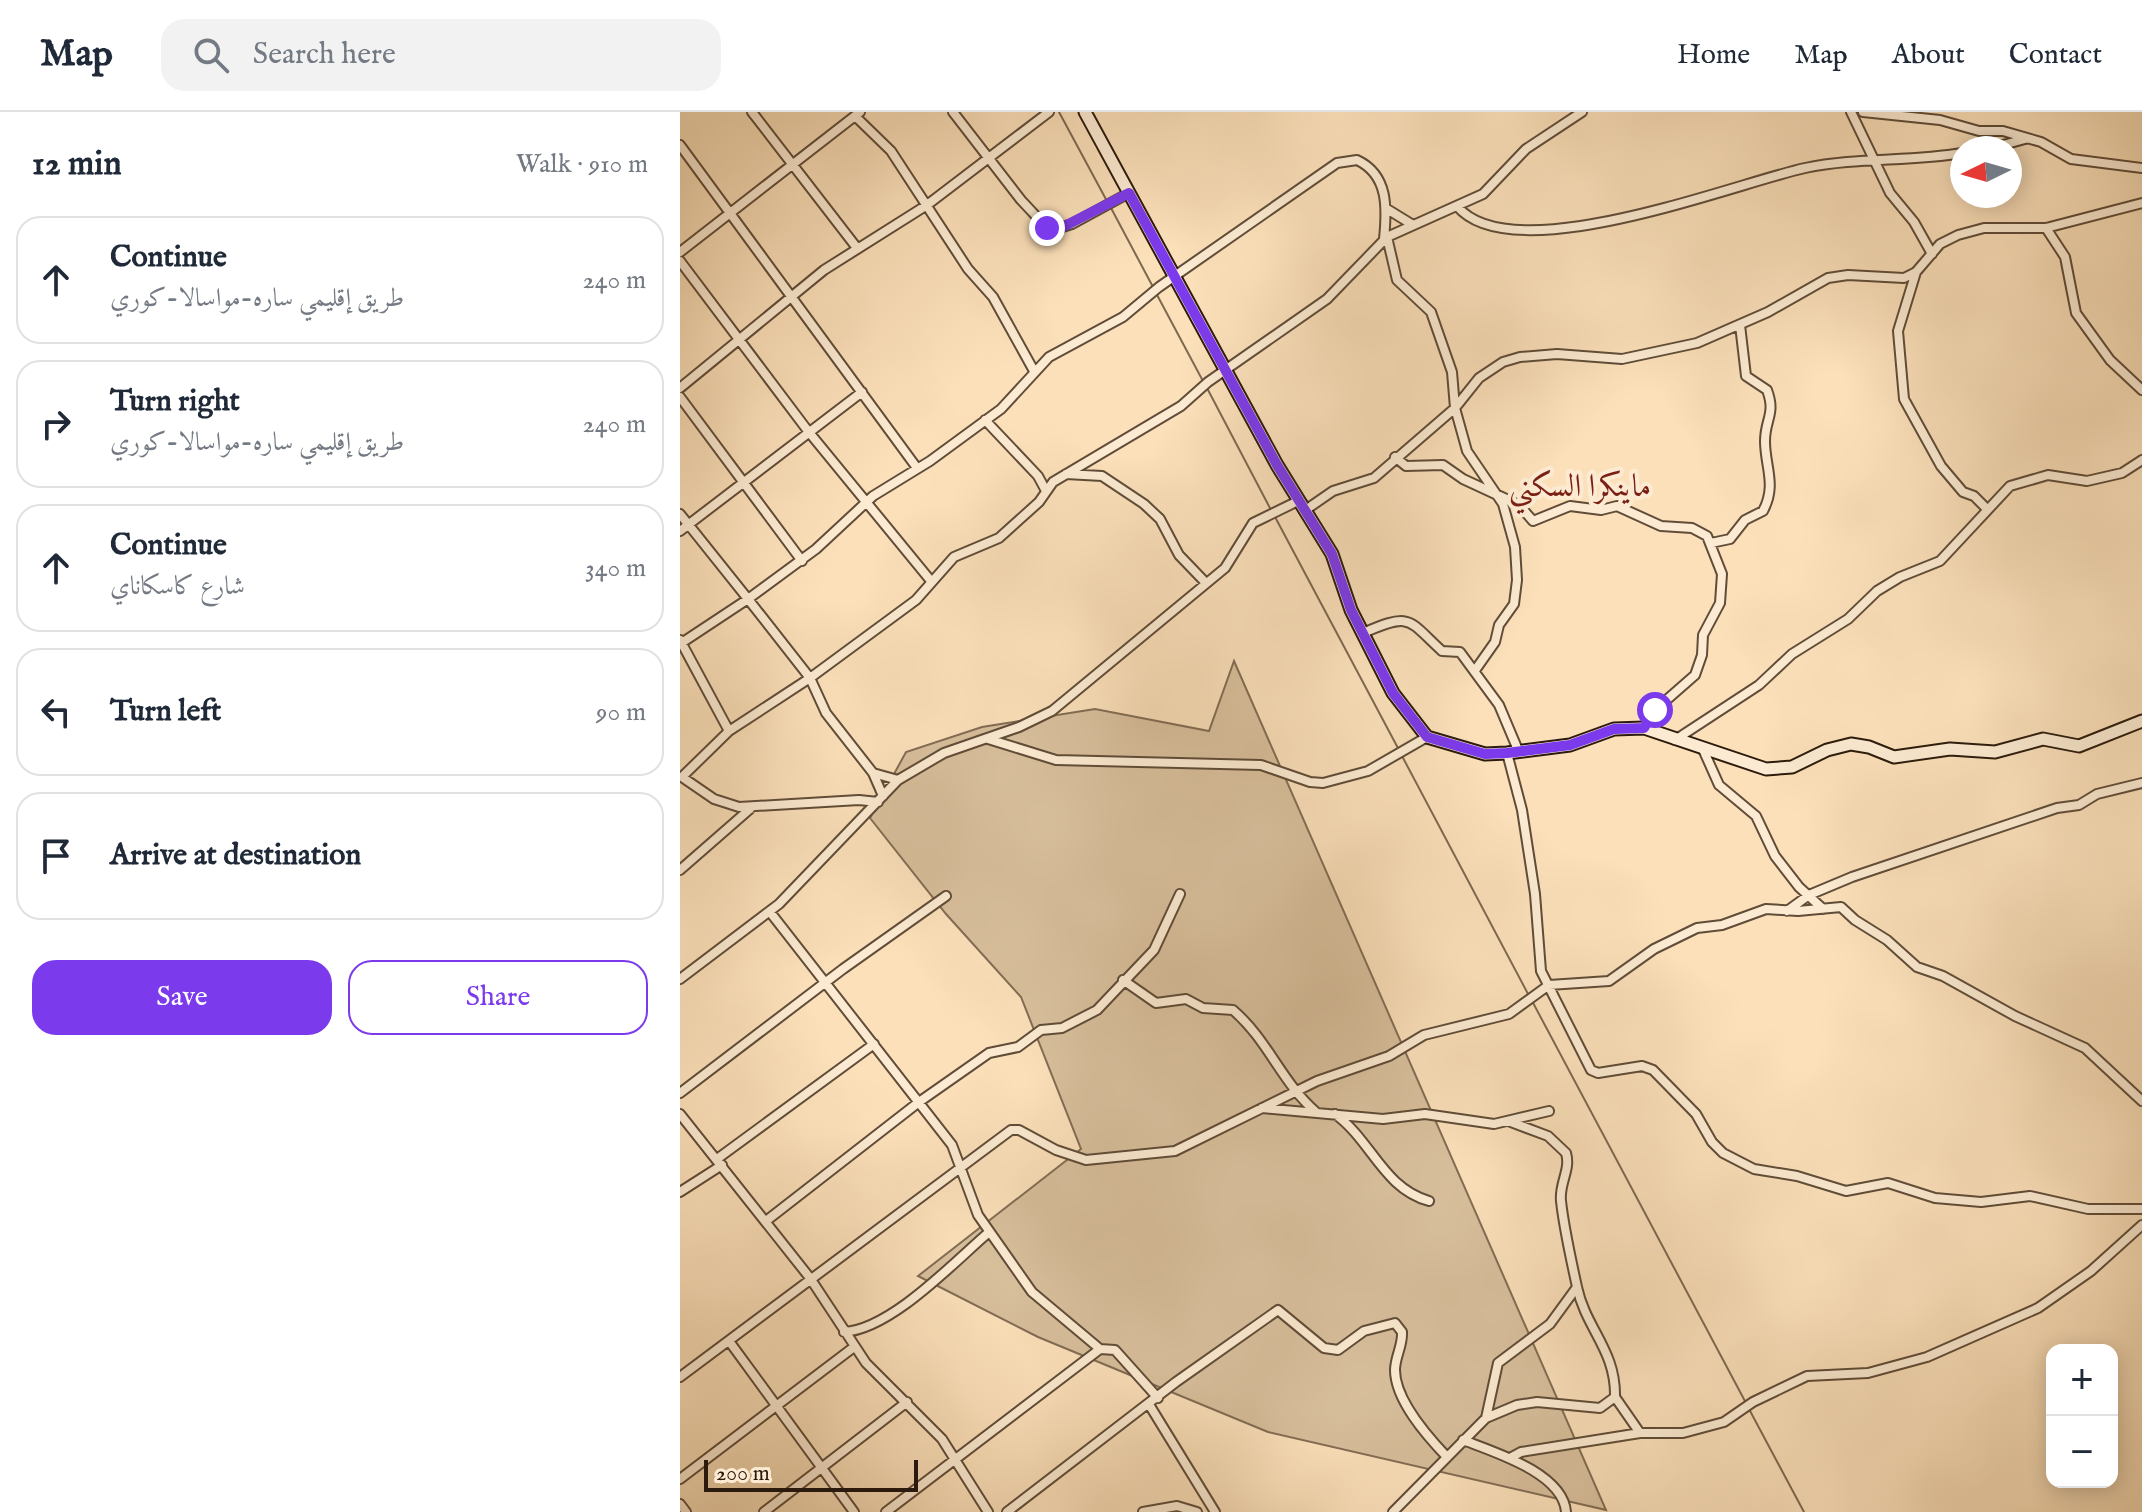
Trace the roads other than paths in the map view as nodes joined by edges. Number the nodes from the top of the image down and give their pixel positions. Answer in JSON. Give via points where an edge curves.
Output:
{"nodes":[{"id":1,"x":752,"y":112,"type":"edge"},
{"id":2,"x":953,"y":112,"type":"edge"},
{"id":3,"x":1049,"y":112,"type":"edge"},
{"id":4,"x":1085,"y":112,"type":"edge"},
{"id":5,"x":1582,"y":112,"type":"edge"},
{"id":6,"x":1851,"y":112,"type":"edge"},
{"id":7,"x":1863,"y":112,"type":"edge"},
{"id":8,"x":853,"y":115,"type":"edge"},
{"id":9,"x":2029,"y":138,"type":"junction"},
{"id":10,"x":2022,"y":140,"type":"edge"},
{"id":11,"x":680,"y":145,"type":"edge"},
{"id":12,"x":1950,"y":154,"type":"edge"},
{"id":13,"x":988,"y":158,"type":"junction"},
{"id":14,"x":1875,"y":160,"type":"junction"},
{"id":15,"x":791,"y":165,"type":"junction"},
{"id":16,"x":2142,"y":168,"type":"edge"},
{"id":17,"x":1129,"y":193,"type":"junction"},
{"id":18,"x":2142,"y":203,"type":"edge"},
{"id":19,"x":927,"y":205,"type":"junction"},
{"id":20,"x":1457,"y":206,"type":"junction"},
{"id":21,"x":1387,"y":209,"type":"junction"},
{"id":22,"x":730,"y":213,"type":"junction"},
{"id":23,"x":1413,"y":225,"type":"junction"},
{"id":24,"x":2046,"y":228,"type":"junction"},
{"id":25,"x":1385,"y":238,"type":"junction"},
{"id":26,"x":857,"y":248,"type":"junction"},
{"id":27,"x":680,"y":252,"type":"edge"},
{"id":28,"x":1932,"y":254,"type":"junction"},
{"id":29,"x":680,"y":261,"type":"edge"},
{"id":30,"x":1916,"y":272,"type":"junction"},
{"id":31,"x":1175,"y":277,"type":"junction"},
{"id":32,"x":792,"y":295,"type":"junction"},
{"id":33,"x":1740,"y":325,"type":"junction"},
{"id":34,"x":738,"y":340,"type":"junction"},
{"id":35,"x":1034,"y":371,"type":"junction"},
{"id":36,"x":1226,"y":371,"type":"junction"},
{"id":37,"x":680,"y":388,"type":"edge"},
{"id":38,"x":2142,"y":390,"type":"edge"},
{"id":39,"x":862,"y":392,"type":"junction"},
{"id":40,"x":680,"y":397,"type":"edge"},
{"id":41,"x":1455,"y":408,"type":"junction"},
{"id":42,"x":985,"y":420,"type":"junction"},
{"id":43,"x":808,"y":431,"type":"junction"},
{"id":44,"x":1395,"y":457,"type":"junction"},
{"id":45,"x":2142,"y":460,"type":"edge"},
{"id":46,"x":917,"y":468,"type":"junction"},
{"id":47,"x":1065,"y":474,"type":"junction"},
{"id":48,"x":1038,"y":476,"type":"junction"},
{"id":49,"x":742,"y":482,"type":"junction"},
{"id":50,"x":1053,"y":482,"type":"junction"},
{"id":51,"x":1045,"y":489,"type":"junction"},
{"id":52,"x":1499,"y":496,"type":"junction"},
{"id":53,"x":867,"y":501,"type":"junction"},
{"id":54,"x":1301,"y":506,"type":"junction"},
{"id":55,"x":1986,"y":508,"type":"junction"},
{"id":56,"x":680,"y":514,"type":"edge"},
{"id":57,"x":688,"y":525,"type":"junction"},
{"id":58,"x":680,"y":531,"type":"edge"},
{"id":59,"x":1711,"y":543,"type":"junction"},
{"id":60,"x":802,"y":561,"type":"junction"},
{"id":61,"x":931,"y":581,"type":"junction"},
{"id":62,"x":1205,"y":582,"type":"junction"},
{"id":63,"x":748,"y":599,"type":"junction"},
{"id":64,"x":1363,"y":633,"type":"junction"},
{"id":65,"x":681,"y":642,"type":"edge"},
{"id":66,"x":1476,"y":669,"type":"junction"},
{"id":67,"x":810,"y":678,"type":"junction"},
{"id":68,"x":2142,"y":721,"type":"edge"},
{"id":69,"x":1644,"y":728,"type":"junction"},
{"id":70,"x":729,"y":731,"type":"junction"},
{"id":71,"x":1427,"y":737,"type":"junction"},
{"id":72,"x":988,"y":738,"type":"junction"},
{"id":73,"x":1675,"y":740,"type":"junction"},
{"id":74,"x":1702,"y":746,"type":"junction"},
{"id":75,"x":1513,"y":752,"type":"junction"},
{"id":76,"x":873,"y":773,"type":"junction"},
{"id":77,"x":681,"y":777,"type":"edge"},
{"id":78,"x":898,"y":780,"type":"junction"},
{"id":79,"x":2142,"y":783,"type":"edge"},
{"id":80,"x":881,"y":799,"type":"junction"},
{"id":81,"x":751,"y":808,"type":"junction"},
{"id":82,"x":680,"y":870,"type":"edge"},
{"id":83,"x":1180,"y":894,"type":"dead end"},
{"id":84,"x":1809,"y":895,"type":"junction"},
{"id":85,"x":946,"y":896,"type":"dead end"},
{"id":86,"x":1823,"y":909,"type":"junction"},
{"id":87,"x":1786,"y":911,"type":"junction"},
{"id":88,"x":770,"y":912,"type":"junction"},
{"id":89,"x":680,"y":979,"type":"edge"},
{"id":90,"x":1123,"y":980,"type":"junction"},
{"id":91,"x":826,"y":983,"type":"junction"},
{"id":92,"x":1549,"y":985,"type":"junction"},
{"id":93,"x":874,"y":1044,"type":"junction"},
{"id":94,"x":1295,"y":1092,"type":"junction"},
{"id":95,"x":680,"y":1093,"type":"edge"},
{"id":96,"x":2142,"y":1101,"type":"edge"},
{"id":97,"x":919,"y":1102,"type":"junction"},
{"id":98,"x":1262,"y":1108,"type":"junction"},
{"id":99,"x":1549,"y":1111,"type":"dead end"},
{"id":100,"x":1316,"y":1112,"type":"junction"},
{"id":101,"x":680,"y":1114,"type":"edge"},
{"id":102,"x":1335,"y":1114,"type":"junction"},
{"id":103,"x":1508,"y":1121,"type":"junction"},
{"id":104,"x":719,"y":1162,"type":"junction"},
{"id":105,"x":960,"y":1167,"type":"junction"},
{"id":106,"x":680,"y":1192,"type":"edge"},
{"id":107,"x":1429,"y":1201,"type":"dead end"},
{"id":108,"x":2142,"y":1209,"type":"edge"},
{"id":109,"x":766,"y":1221,"type":"junction"},
{"id":110,"x":2142,"y":1225,"type":"edge"},
{"id":111,"x":988,"y":1233,"type":"junction"},
{"id":112,"x":810,"y":1278,"type":"junction"},
{"id":113,"x":1577,"y":1287,"type":"junction"},
{"id":114,"x":844,"y":1332,"type":"junction"},
{"id":115,"x":729,"y":1341,"type":"junction"},
{"id":116,"x":854,"y":1347,"type":"junction"},
{"id":117,"x":1100,"y":1349,"type":"junction"},
{"id":118,"x":680,"y":1377,"type":"edge"},
{"id":119,"x":1615,"y":1397,"type":"junction"},
{"id":120,"x":1158,"y":1398,"type":"junction"},
{"id":121,"x":907,"y":1402,"type":"junction"},
{"id":122,"x":1150,"y":1406,"type":"junction"},
{"id":123,"x":774,"y":1408,"type":"junction"},
{"id":124,"x":1486,"y":1418,"type":"junction"},
{"id":125,"x":1640,"y":1433,"type":"junction"},
{"id":126,"x":1463,"y":1440,"type":"junction"},
{"id":127,"x":1447,"y":1457,"type":"junction"},
{"id":128,"x":1510,"y":1458,"type":"junction"},
{"id":129,"x":957,"y":1459,"type":"junction"},
{"id":130,"x":822,"y":1469,"type":"junction"},
{"id":131,"x":680,"y":1479,"type":"edge"},
{"id":132,"x":680,"y":1504,"type":"edge"},
{"id":133,"x":850,"y":1510,"type":"edge"},
{"id":134,"x":686,"y":1512,"type":"edge"},
{"id":135,"x":764,"y":1512,"type":"edge"},
{"id":136,"x":886,"y":1512,"type":"edge"},
{"id":137,"x":988,"y":1512,"type":"edge"},
{"id":138,"x":1007,"y":1512,"type":"edge"},
{"id":139,"x":1143,"y":1512,"type":"edge"},
{"id":140,"x":1197,"y":1512,"type":"edge"},
{"id":141,"x":1215,"y":1512,"type":"edge"},
{"id":142,"x":1393,"y":1512,"type":"edge"},
{"id":143,"x":1566,"y":1512,"type":"edge"}],
"edges":[{"from":1,"to":15,"type":"street"},
{"from":2,"to":13,"type":"street"},
{"from":3,"to":13,"type":"street"},
{"from":4,"to":17,"type":"street"},
{"from":5,"to":20,"type":"street","via":[[1526,149],[1483,194]]},
{"from":6,"to":14,"type":"street"},
{"from":7,"to":9,"type":"street","via":[[1940,120]]},
{"from":8,"to":15,"type":"street"},
{"from":8,"to":19,"type":"street","via":[[891,151]]},
{"from":9,"to":10,"type":"street"},
{"from":9,"to":16,"type":"street","via":[[2071,159]]},
{"from":11,"to":22,"type":"street"},
{"from":12,"to":14,"type":"street"},
{"from":13,"to":17,"type":"street","via":[[1050,231]]},
{"from":13,"to":19,"type":"street"},
{"from":14,"to":20,"type":"street","via":[[1807,168],[1726,193],[1573,227],[1489,228]]},
{"from":14,"to":28,"type":"street","via":[[1890,193]]},
{"from":15,"to":22,"type":"street"},
{"from":15,"to":26,"type":"street"},
{"from":17,"to":31,"type":"street"},
{"from":18,"to":24,"type":"street"},
{"from":19,"to":26,"type":"street"},
{"from":19,"to":35,"type":"street","via":[[993,297]]},
{"from":20,"to":23,"type":"street"},
{"from":21,"to":23,"type":"street"},
{"from":21,"to":25,"type":"street"},
{"from":21,"to":31,"type":"street","via":[[1376,172],[1357,160],[1346,160]]},
{"from":22,"to":27,"type":"street"},
{"from":22,"to":32,"type":"street"},
{"from":23,"to":25,"type":"street"},
{"from":24,"to":28,"type":"street","via":[[1984,228],[1940,244]]},
{"from":24,"to":38,"type":"street","via":[[2065,257],[2076,313],[2110,360]]},
{"from":25,"to":36,"type":"street","via":[[1327,299]]},
{"from":25,"to":41,"type":"street","via":[[1397,280],[1431,312],[1452,372]]},
{"from":26,"to":32,"type":"street"},
{"from":28,"to":30,"type":"street"},
{"from":29,"to":34,"type":"street"},
{"from":30,"to":33,"type":"street","via":[[1890,280],[1828,278]]},
{"from":30,"to":55,"type":"street","via":[[1898,331],[1904,399],[1941,466]]},
{"from":31,"to":35,"type":"street","via":[[1123,317],[1049,357]]},
{"from":31,"to":36,"type":"street"},
{"from":32,"to":34,"type":"street"},
{"from":32,"to":39,"type":"street"},
{"from":33,"to":41,"type":"street","via":[[1697,343],[1622,359],[1580,354],[1520,357],[1489,369]]},
{"from":33,"to":59,"type":"street","via":[[1746,376],[1767,390],[1772,409],[1765,443],[1772,485],[1763,511],[1745,520],[1730,539]]},
{"from":34,"to":37,"type":"street"},
{"from":34,"to":43,"type":"street"},
{"from":35,"to":42,"type":"street"},
{"from":36,"to":47,"type":"street","via":[[1181,406]]},
{"from":36,"to":54,"type":"street"},
{"from":39,"to":43,"type":"street"},
{"from":39,"to":46,"type":"street"},
{"from":40,"to":49,"type":"street"},
{"from":41,"to":44,"type":"street"},
{"from":41,"to":52,"type":"street","via":[[1471,459]]},
{"from":42,"to":46,"type":"street"},
{"from":42,"to":48,"type":"street"},
{"from":43,"to":49,"type":"street"},
{"from":43,"to":53,"type":"street"},
{"from":44,"to":52,"type":"street","via":[[1406,466],[1443,465]]},
{"from":44,"to":54,"type":"street","via":[[1374,478]]},
{"from":45,"to":55,"type":"street","via":[[2122,473],[2087,481],[2054,475],[2028,478],[2006,488]]},
{"from":46,"to":53,"type":"street"},
{"from":47,"to":50,"type":"street"},
{"from":47,"to":62,"type":"street","via":[[1102,476],[1144,504]]},
{"from":48,"to":50,"type":"street"},
{"from":48,"to":51,"type":"street"},
{"from":49,"to":57,"type":"street"},
{"from":49,"to":60,"type":"street"},
{"from":50,"to":51,"type":"street"},
{"from":51,"to":61,"type":"street","via":[[1039,502],[999,538],[964,551]]},
{"from":52,"to":59,"type":"street","via":[[1519,505],[1533,521],[1570,506],[1617,506],[1661,526],[1701,531]]},
{"from":52,"to":66,"type":"street","via":[[1515,547],[1517,588],[1495,642]]},
{"from":53,"to":60,"type":"street"},
{"from":53,"to":61,"type":"street"},
{"from":54,"to":62,"type":"street","via":[[1253,523],[1233,559]]},
{"from":54,"to":64,"type":"street","via":[[1332,554]]},
{"from":55,"to":73,"type":"street","via":[[1940,561],[1877,591],[1759,685]]},
{"from":56,"to":57,"type":"street"},
{"from":57,"to":58,"type":"street"},
{"from":57,"to":63,"type":"street"},
{"from":59,"to":69,"type":"street","via":[[1723,589],[1703,635],[1699,666]]},
{"from":60,"to":63,"type":"street"},
{"from":61,"to":67,"type":"street","via":[[916,600]]},
{"from":62,"to":72,"type":"street","via":[[1052,711]]},
{"from":63,"to":65,"type":"street"},
{"from":63,"to":67,"type":"street"},
{"from":64,"to":66,"type":"street","via":[[1404,621],[1426,632],[1442,651],[1460,652]]},
{"from":64,"to":71,"type":"street","via":[[1393,693]]},
{"from":65,"to":70,"type":"street"},
{"from":66,"to":75,"type":"street","via":[[1499,705]]},
{"from":67,"to":70,"type":"street"},
{"from":67,"to":76,"type":"street","via":[[826,713]]},
{"from":68,"to":74,"type":"street","via":[[2079,746],[2043,739],[1995,752],[1950,749],[1894,757],[1851,744],[1784,768],[1756,768]]},
{"from":69,"to":73,"type":"street"},
{"from":69,"to":75,"type":"street","via":[[1614,729],[1570,745]]},
{"from":70,"to":77,"type":"street"},
{"from":71,"to":72,"type":"street","via":[[1368,771],[1323,783],[1261,765],[1056,760]]},
{"from":71,"to":75,"type":"street","via":[[1485,754]]},
{"from":72,"to":78,"type":"street","via":[[944,753]]},
{"from":73,"to":74,"type":"street"},
{"from":74,"to":84,"type":"street","via":[[1719,785],[1756,816],[1770,848]]},
{"from":75,"to":92,"type":"street","via":[[1541,971]]},
{"from":76,"to":78,"type":"street"},
{"from":76,"to":80,"type":"street"},
{"from":77,"to":81,"type":"street","via":[[714,799]]},
{"from":78,"to":80,"type":"street"},
{"from":79,"to":84,"type":"street"},
{"from":80,"to":81,"type":"street"},
{"from":80,"to":88,"type":"street"},
{"from":81,"to":82,"type":"street"},
{"from":83,"to":90,"type":"street","via":[[1154,950]]},
{"from":84,"to":86,"type":"street"},
{"from":84,"to":87,"type":"street"},
{"from":85,"to":91,"type":"street"},
{"from":86,"to":87,"type":"street"},
{"from":86,"to":96,"type":"street","via":[[1841,907],[1917,967],[2073,1041]]},
{"from":87,"to":92,"type":"street","via":[[1757,911],[1687,932],[1609,981]]},
{"from":88,"to":89,"type":"street"},
{"from":88,"to":91,"type":"street"},
{"from":90,"to":94,"type":"street","via":[[1156,1003],[1186,999],[1203,1008],[1233,1010],[1263,1043]]},
{"from":90,"to":97,"type":"street","via":[[1086,1019],[1041,1030],[1018,1047],[989,1053]]},
{"from":91,"to":93,"type":"street"},
{"from":91,"to":95,"type":"street"},
{"from":92,"to":94,"type":"street","via":[[1509,1014],[1424,1035],[1389,1056]]},
{"from":92,"to":108,"type":"street","via":[[1591,1070],[1653,1070],[1696,1114],[1723,1153],[1754,1169],[1846,1191],[1888,1183],[1935,1198],[1981,1202],[2030,1196],[2079,1208]]},
{"from":93,"to":97,"type":"street"},
{"from":93,"to":104,"type":"street"},
{"from":94,"to":98,"type":"street"},
{"from":94,"to":100,"type":"street"},
{"from":97,"to":105,"type":"street","via":[[952,1145]]},
{"from":97,"to":109,"type":"street"},
{"from":98,"to":100,"type":"street"},
{"from":98,"to":105,"type":"street","via":[[1175,1151],[1094,1160],[1064,1154],[1015,1129]]},
{"from":99,"to":103,"type":"street"},
{"from":100,"to":102,"type":"street"},
{"from":101,"to":104,"type":"street"},
{"from":102,"to":103,"type":"street"},
{"from":102,"to":107,"type":"street","via":[[1352,1127],[1391,1180]]},
{"from":103,"to":113,"type":"street","via":[[1548,1136],[1566,1153],[1568,1170],[1560,1198]]},
{"from":104,"to":106,"type":"street"},
{"from":104,"to":109,"type":"street"},
{"from":105,"to":111,"type":"street"},
{"from":105,"to":112,"type":"street"},
{"from":109,"to":112,"type":"street"},
{"from":110,"to":125,"type":"street","via":[[2091,1271],[2010,1322],[1927,1357],[1882,1370],[1807,1376],[1724,1422],[1668,1436]]},
{"from":111,"to":114,"type":"street","via":[[905,1303],[869,1327]]},
{"from":111,"to":117,"type":"street","via":[[1032,1292]]},
{"from":112,"to":114,"type":"street"},
{"from":112,"to":115,"type":"street"},
{"from":113,"to":119,"type":"street","via":[[1586,1315],[1611,1357]]},
{"from":113,"to":124,"type":"street","via":[[1550,1324],[1498,1363]]},
{"from":114,"to":116,"type":"street"},
{"from":115,"to":118,"type":"street"},
{"from":115,"to":123,"type":"street"},
{"from":116,"to":121,"type":"street"},
{"from":116,"to":123,"type":"street"},
{"from":117,"to":120,"type":"street","via":[[1115,1350]]},
{"from":117,"to":129,"type":"street"},
{"from":119,"to":124,"type":"street","via":[[1600,1408],[1537,1402]]},
{"from":119,"to":125,"type":"street"},
{"from":120,"to":122,"type":"street"},
{"from":120,"to":127,"type":"street","via":[[1278,1310],[1324,1348],[1338,1350],[1364,1331],[1395,1323],[1402,1332],[1395,1374],[1402,1393],[1413,1419]]},
{"from":121,"to":129,"type":"street"},
{"from":121,"to":130,"type":"street"},
{"from":122,"to":138,"type":"street"},
{"from":122,"to":141,"type":"street"},
{"from":123,"to":130,"type":"street"},
{"from":123,"to":131,"type":"street"},
{"from":124,"to":126,"type":"street"},
{"from":125,"to":128,"type":"street"},
{"from":126,"to":127,"type":"street"},
{"from":126,"to":128,"type":"street"},
{"from":127,"to":142,"type":"street"},
{"from":128,"to":143,"type":"street","via":[[1548,1481],[1561,1494]]},
{"from":129,"to":136,"type":"street"},
{"from":129,"to":137,"type":"street"},
{"from":130,"to":133,"type":"street"},
{"from":130,"to":135,"type":"street"},
{"from":132,"to":134,"type":"street"},
{"from":139,"to":140,"type":"street","via":[[1177,1506]]}]}
